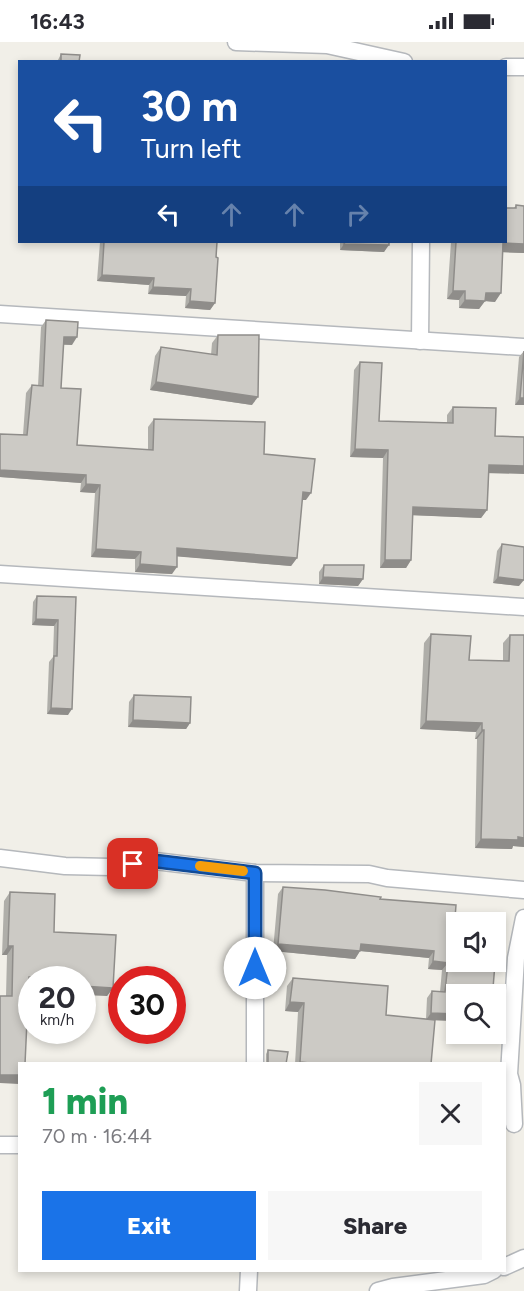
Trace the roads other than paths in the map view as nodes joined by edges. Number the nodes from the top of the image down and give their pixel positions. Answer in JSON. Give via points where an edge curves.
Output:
{"nodes":[{"id":1,"x":236,"y":42,"type":"edge"},
{"id":2,"x":395,"y":60,"type":"edge"},
{"id":3,"x":507,"y":67,"type":"edge"},
{"id":4,"x":524,"y":67,"type":"edge"},
{"id":5,"x":421,"y":243,"type":"edge"},
{"id":6,"x":0,"y":314,"type":"edge"},
{"id":7,"x":420,"y":340,"type":"junction"},
{"id":8,"x":524,"y":347,"type":"edge"},
{"id":9,"x":0,"y":574,"type":"edge"},
{"id":10,"x":524,"y":607,"type":"edge"},
{"id":11,"x":0,"y":858,"type":"edge"},
{"id":12,"x":255,"y":873,"type":"junction"},
{"id":13,"x":524,"y":890,"type":"edge"},
{"id":14,"x":524,"y":918,"type":"edge"},
{"id":15,"x":255,"y":1062,"type":"edge"},
{"id":16,"x":514,"y":1124,"type":"dead end"},
{"id":17,"x":0,"y":1145,"type":"edge"},
{"id":18,"x":18,"y":1145,"type":"edge"},
{"id":19,"x":524,"y":1258,"type":"edge"},
{"id":20,"x":506,"y":1266,"type":"edge"},
{"id":21,"x":249,"y":1272,"type":"edge"},
{"id":22,"x":490,"y":1272,"type":"edge"},
{"id":23,"x":248,"y":1291,"type":"edge"},
{"id":24,"x":378,"y":1291,"type":"edge"}],
"edges":[{"from":1,"to":2,"type":"street","via":[[327,45]]},
{"from":3,"to":4,"type":"street"},
{"from":5,"to":7,"type":"street"},
{"from":6,"to":7,"type":"street"},
{"from":7,"to":8,"type":"street"},
{"from":9,"to":10,"type":"street"},
{"from":11,"to":12,"type":"street","via":[[76,867],[155,861]]},
{"from":12,"to":13,"type":"street","via":[[369,874]]},
{"from":12,"to":15,"type":"street"},
{"from":14,"to":16,"type":"street","via":[[516,958],[509,1074]]},
{"from":17,"to":18,"type":"street"},
{"from":19,"to":20,"type":"street"},
{"from":21,"to":23,"type":"street"},
{"from":22,"to":24,"type":"street"}]}
